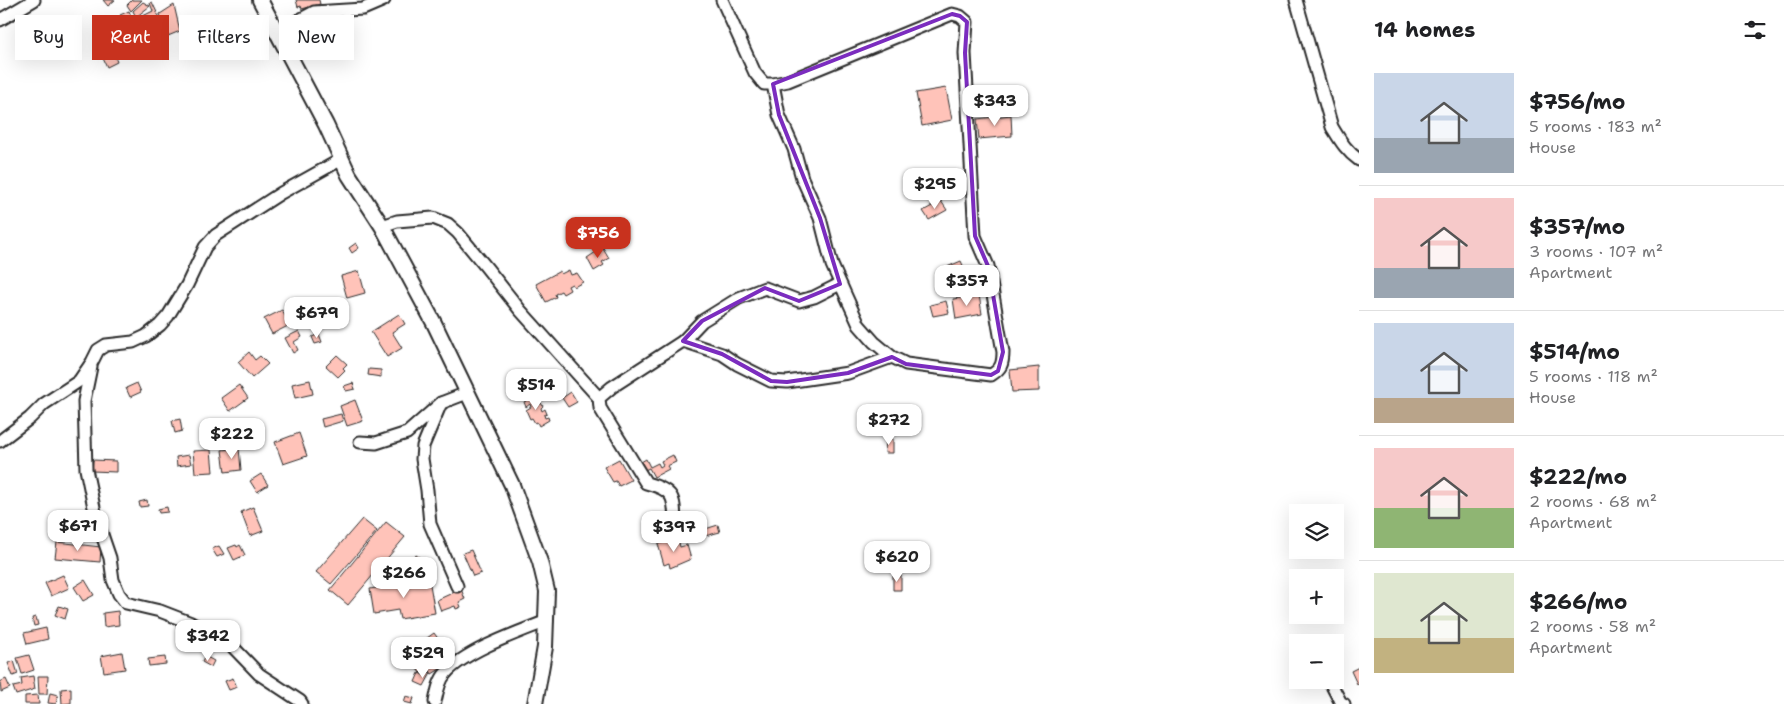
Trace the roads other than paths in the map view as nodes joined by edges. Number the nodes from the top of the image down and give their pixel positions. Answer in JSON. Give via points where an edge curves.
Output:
{"nodes":[{"id":1,"x":34,"y":0,"type":"edge"},
{"id":2,"x":260,"y":0,"type":"edge"},
{"id":3,"x":384,"y":0,"type":"edge"},
{"id":4,"x":722,"y":0,"type":"edge"},
{"id":5,"x":1296,"y":0,"type":"edge"},
{"id":6,"x":0,"y":20,"type":"edge"},
{"id":7,"x":276,"y":32,"type":"junction"},
{"id":8,"x":773,"y":84,"type":"junction"},
{"id":9,"x":342,"y":159,"type":"junction"},
{"id":10,"x":1359,"y":160,"type":"edge"},
{"id":11,"x":382,"y":226,"type":"junction"},
{"id":12,"x":840,"y":284,"type":"junction"},
{"id":13,"x":683,"y":341,"type":"junction"},
{"id":14,"x":892,"y":357,"type":"junction"},
{"id":15,"x":92,"y":362,"type":"junction"},
{"id":16,"x":467,"y":393,"type":"junction"},
{"id":17,"x":599,"y":398,"type":"junction"},
{"id":18,"x":441,"y":403,"type":"junction"},
{"id":19,"x":0,"y":442,"type":"edge"},
{"id":20,"x":360,"y":442,"type":"dead end"},
{"id":21,"x":675,"y":528,"type":"dead end"},
{"id":22,"x":457,"y":586,"type":"dead end"},
{"id":23,"x":547,"y":621,"type":"junction"},
{"id":24,"x":1334,"y":689,"type":"edge"},
{"id":25,"x":435,"y":702,"type":"dead end"},
{"id":26,"x":302,"y":704,"type":"edge"},
{"id":27,"x":535,"y":704,"type":"edge"},
{"id":28,"x":1344,"y":704,"type":"edge"}],
"edges":[{"from":1,"to":6,"type":"street"},
{"from":2,"to":7,"type":"street"},
{"from":3,"to":7,"type":"street","via":[[364,9],[314,12]]},
{"from":4,"to":8,"type":"street","via":[[755,72],[764,84]]},
{"from":5,"to":10,"type":"street","via":[[1332,127],[1341,143]]},
{"from":7,"to":9,"type":"street"},
{"from":8,"to":12,"type":"street","via":[[779,115],[820,218]]},
{"from":8,"to":14,"type":"street","via":[[788,81],[952,14],[967,22],[965,53],[975,236],[988,266],[1003,363],[991,375],[906,364]]},
{"from":9,"to":11,"type":"street"},
{"from":9,"to":15,"type":"street","via":[[280,193],[216,235],[205,247],[187,285],[160,325],[133,342],[106,345],[98,350]]},
{"from":11,"to":16,"type":"street"},
{"from":11,"to":17,"type":"street","via":[[396,221],[433,218],[448,224]]},
{"from":12,"to":13,"type":"street","via":[[799,301],[765,288],[739,298],[702,321]]},
{"from":12,"to":14,"type":"street","via":[[859,325]]},
{"from":13,"to":14,"type":"street","via":[[722,354],[771,381],[787,382],[848,373]]},
{"from":13,"to":17,"type":"street"},
{"from":15,"to":19,"type":"street","via":[[79,381],[44,404]]},
{"from":15,"to":26,"type":"street","via":[[84,401],[86,469],[96,517],[119,594],[126,603],[191,623],[230,644],[259,674]]},
{"from":16,"to":18,"type":"street"},
{"from":16,"to":23,"type":"street","via":[[512,485],[540,562],[547,590]]},
{"from":17,"to":21,"type":"street","via":[[600,408],[646,483],[670,494],[674,503]]},
{"from":18,"to":20,"type":"street","via":[[407,433],[376,443]]},
{"from":18,"to":22,"type":"street","via":[[423,446],[422,458],[430,524]]},
{"from":23,"to":25,"type":"street","via":[[467,656],[446,673]]},
{"from":23,"to":27,"type":"street"},
{"from":24,"to":28,"type":"street"}]}
